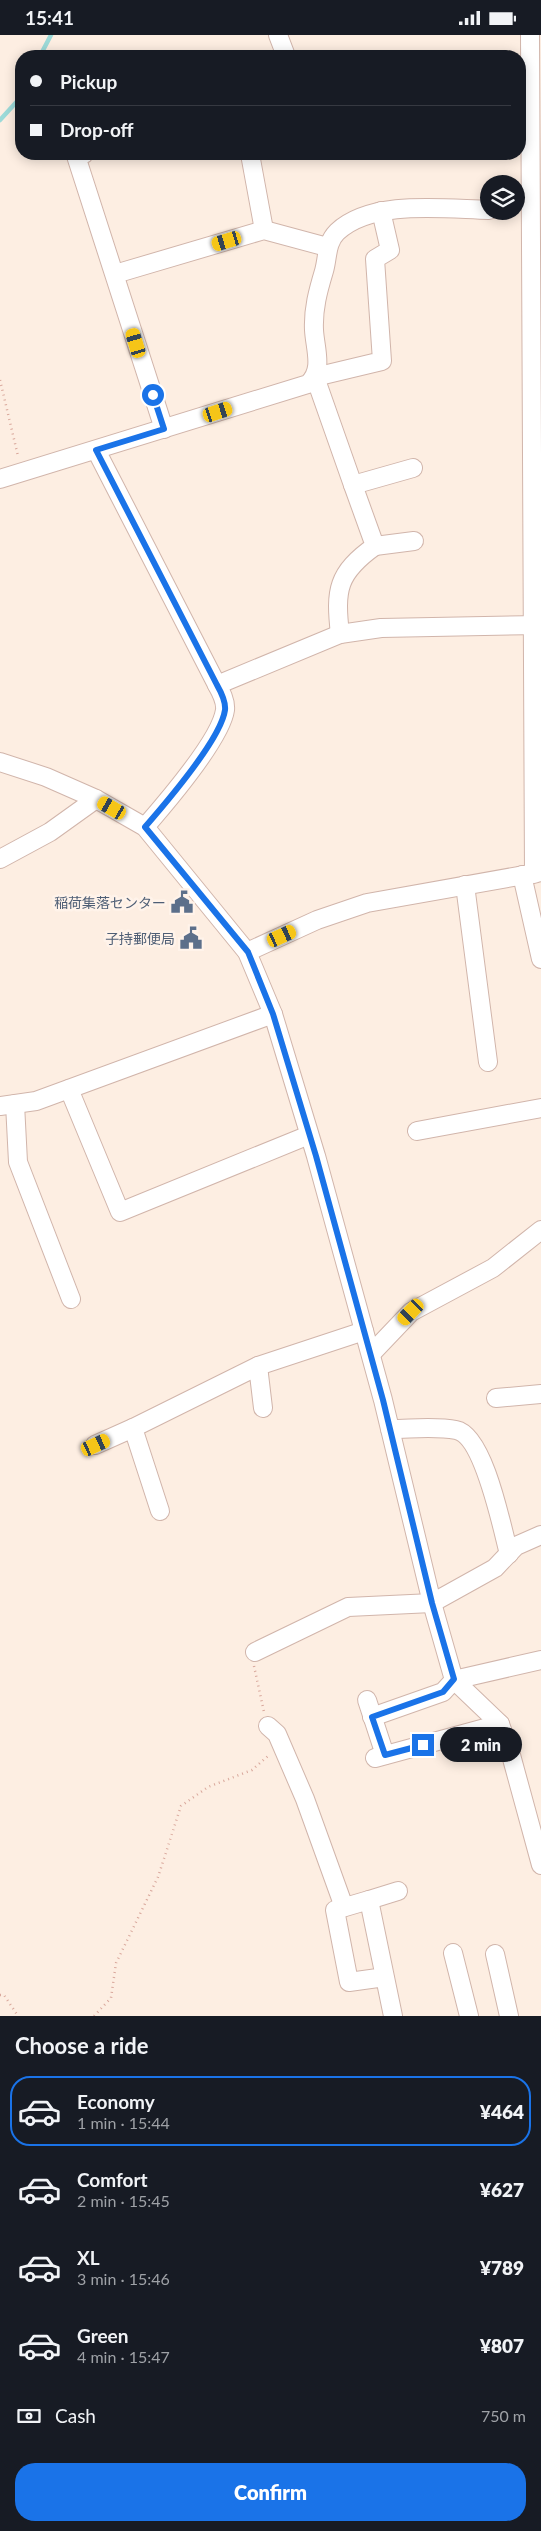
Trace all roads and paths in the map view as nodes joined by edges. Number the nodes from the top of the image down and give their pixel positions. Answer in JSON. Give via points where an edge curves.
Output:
{"nodes":[{"id":1,"x":278,"y":35,"type":"edge"},
{"id":2,"x":530,"y":35,"type":"edge"},
{"id":3,"x":284,"y":50,"type":"edge"},
{"id":4,"x":77,"y":160,"type":"edge"},
{"id":5,"x":251,"y":160,"type":"edge"},
{"id":6,"x":480,"y":210,"type":"edge"},
{"id":7,"x":381,"y":211,"type":"junction"},
{"id":8,"x":529,"y":211,"type":"edge"},
{"id":9,"x":264,"y":230,"type":"junction"},
{"id":10,"x":327,"y":247,"type":"junction"},
{"id":11,"x":114,"y":274,"type":"junction"},
{"id":12,"x":315,"y":377,"type":"junction"},
{"id":13,"x":0,"y":380,"type":"edge"},
{"id":14,"x":164,"y":429,"type":"junction"},
{"id":15,"x":96,"y":450,"type":"junction"},
{"id":16,"x":413,"y":468,"type":"dead end"},
{"id":17,"x":22,"y":472,"type":"junction"},
{"id":18,"x":0,"y":479,"type":"edge"},
{"id":19,"x":353,"y":485,"type":"junction"},
{"id":20,"x":414,"y":541,"type":"dead end"},
{"id":21,"x":374,"y":546,"type":"junction"},
{"id":22,"x":536,"y":625,"type":"edge"},
{"id":23,"x":340,"y":634,"type":"junction"},
{"id":24,"x":217,"y":685,"type":"junction"},
{"id":25,"x":0,"y":761,"type":"edge"},
{"id":26,"x":96,"y":799,"type":"junction"},
{"id":27,"x":145,"y":827,"type":"junction"},
{"id":28,"x":0,"y":859,"type":"edge"},
{"id":29,"x":532,"y":874,"type":"edge"},
{"id":30,"x":465,"y":885,"type":"junction"},
{"id":31,"x":248,"y":952,"type":"junction"},
{"id":32,"x":541,"y":959,"type":"edge"},
{"id":33,"x":273,"y":1014,"type":"junction"},
{"id":34,"x":488,"y":1062,"type":"dead end"},
{"id":35,"x":69,"y":1089,"type":"junction"},
{"id":36,"x":8,"y":1105,"type":"edge"},
{"id":37,"x":541,"y":1109,"type":"edge"},
{"id":38,"x":417,"y":1131,"type":"dead end"},
{"id":39,"x":309,"y":1135,"type":"junction"},
{"id":40,"x":541,"y":1230,"type":"edge"},
{"id":41,"x":71,"y":1299,"type":"dead end"},
{"id":42,"x":364,"y":1331,"type":"junction"},
{"id":43,"x":371,"y":1354,"type":"junction"},
{"id":44,"x":258,"y":1366,"type":"junction"},
{"id":45,"x":541,"y":1394,"type":"edge"},
{"id":46,"x":496,"y":1398,"type":"dead end"},
{"id":47,"x":262,"y":1408,"type":"dead end"},
{"id":48,"x":133,"y":1428,"type":"junction"},
{"id":49,"x":390,"y":1429,"type":"junction"},
{"id":50,"x":96,"y":1445,"type":"dead end"},
{"id":51,"x":160,"y":1511,"type":"dead end"},
{"id":52,"x":541,"y":1535,"type":"edge"},
{"id":53,"x":509,"y":1554,"type":"junction"},
{"id":54,"x":432,"y":1603,"type":"junction"},
{"id":55,"x":254,"y":1652,"type":"joint"},
{"id":56,"x":541,"y":1660,"type":"edge"},
{"id":57,"x":454,"y":1679,"type":"junction"},
{"id":58,"x":500,"y":1724,"type":"junction"},
{"id":59,"x":268,"y":1726,"type":"junction"},
{"id":60,"x":541,"y":1865,"type":"edge"},
{"id":61,"x":398,"y":1891,"type":"dead end"},
{"id":62,"x":369,"y":1900,"type":"junction"},
{"id":63,"x":344,"y":1907,"type":"junction"},
{"id":64,"x":453,"y":1953,"type":"dead end"},
{"id":65,"x":495,"y":1954,"type":"dead end"},
{"id":66,"x":385,"y":1977,"type":"junction"},
{"id":67,"x":0,"y":1995,"type":"edge"},
{"id":68,"x":18,"y":2016,"type":"edge"},
{"id":69,"x":94,"y":2016,"type":"edge"},
{"id":70,"x":393,"y":2016,"type":"edge"},
{"id":71,"x":469,"y":2016,"type":"edge"},
{"id":72,"x":510,"y":2016,"type":"edge"}],
"edges":[{"from":1,"to":3,"type":"street"},
{"from":2,"to":8,"type":"street"},
{"from":4,"to":11,"type":"street"},
{"from":5,"to":9,"type":"street"},
{"from":6,"to":7,"type":"street"},
{"from":7,"to":10,"type":"street","via":[[336,232]]},
{"from":7,"to":12,"type":"street","via":[[390,250],[375,259],[382,361]]},
{"from":8,"to":22,"type":"street"},
{"from":9,"to":10,"type":"street"},
{"from":9,"to":11,"type":"street"},
{"from":10,"to":12,"type":"street","via":[[315,298],[318,364]]},
{"from":11,"to":14,"type":"street"},
{"from":12,"to":14,"type":"street","via":[[308,384]]},
{"from":12,"to":19,"type":"street"},
{"from":13,"to":17,"type":"path"},
{"from":14,"to":15,"type":"street"},
{"from":15,"to":17,"type":"street"},
{"from":15,"to":24,"type":"street"},
{"from":16,"to":19,"type":"street"},
{"from":17,"to":18,"type":"street"},
{"from":19,"to":21,"type":"street"},
{"from":20,"to":21,"type":"street"},
{"from":21,"to":23,"type":"street","via":[[344,574],[338,591]]},
{"from":22,"to":23,"type":"street","via":[[381,628]]},
{"from":22,"to":29,"type":"street"},
{"from":23,"to":24,"type":"street"},
{"from":24,"to":27,"type":"street","via":[[225,708],[217,732]]},
{"from":25,"to":26,"type":"street"},
{"from":26,"to":27,"type":"street"},
{"from":26,"to":28,"type":"street","via":[[50,832]]},
{"from":27,"to":31,"type":"street"},
{"from":29,"to":30,"type":"street"},
{"from":29,"to":32,"type":"street"},
{"from":30,"to":31,"type":"street","via":[[367,903],[317,920]]},
{"from":30,"to":34,"type":"street"},
{"from":31,"to":33,"type":"street"},
{"from":33,"to":35,"type":"street"},
{"from":33,"to":39,"type":"street"},
{"from":35,"to":36,"type":"street","via":[[36,1101]]},
{"from":35,"to":39,"type":"street","via":[[120,1212]]},
{"from":36,"to":41,"type":"street","via":[[18,1161]]},
{"from":37,"to":38,"type":"street"},
{"from":39,"to":42,"type":"street"},
{"from":40,"to":43,"type":"street","via":[[492,1268],[411,1312]]},
{"from":42,"to":43,"type":"street"},
{"from":42,"to":44,"type":"street"},
{"from":43,"to":49,"type":"street"},
{"from":44,"to":47,"type":"street"},
{"from":44,"to":48,"type":"street"},
{"from":45,"to":46,"type":"street"},
{"from":48,"to":50,"type":"street"},
{"from":48,"to":51,"type":"street"},
{"from":49,"to":53,"type":"street","via":[[457,1430],[468,1436],[486,1471]]},
{"from":49,"to":54,"type":"street"},
{"from":52,"to":53,"type":"street","via":[[516,1546]]},
{"from":53,"to":54,"type":"street","via":[[495,1568]]},
{"from":54,"to":55,"type":"street","via":[[348,1607]]},
{"from":54,"to":57,"type":"street"},
{"from":55,"to":59,"type":"path","via":[[254,1672]]},
{"from":56,"to":57,"type":"street"},
{"from":57,"to":58,"type":"street"},
{"from":57,"to":58,"type":"street","via":[[443,1692],[369,1708],[380,1757]]},
{"from":58,"to":60,"type":"street"},
{"from":59,"to":63,"type":"street","via":[[277,1734],[302,1791]]},
{"from":59,"to":69,"type":"path","via":[[272,1739],[268,1757],[252,1770],[208,1787],[181,1806],[158,1877],[116,1963],[111,1998]]},
{"from":61,"to":62,"type":"street"},
{"from":62,"to":63,"type":"street"},
{"from":62,"to":66,"type":"street"},
{"from":63,"to":66,"type":"street","via":[[335,1910],[349,1982]]},
{"from":64,"to":71,"type":"street"},
{"from":65,"to":72,"type":"street"},
{"from":66,"to":70,"type":"street"},
{"from":67,"to":68,"type":"path","via":[[4,1995]]}]}
